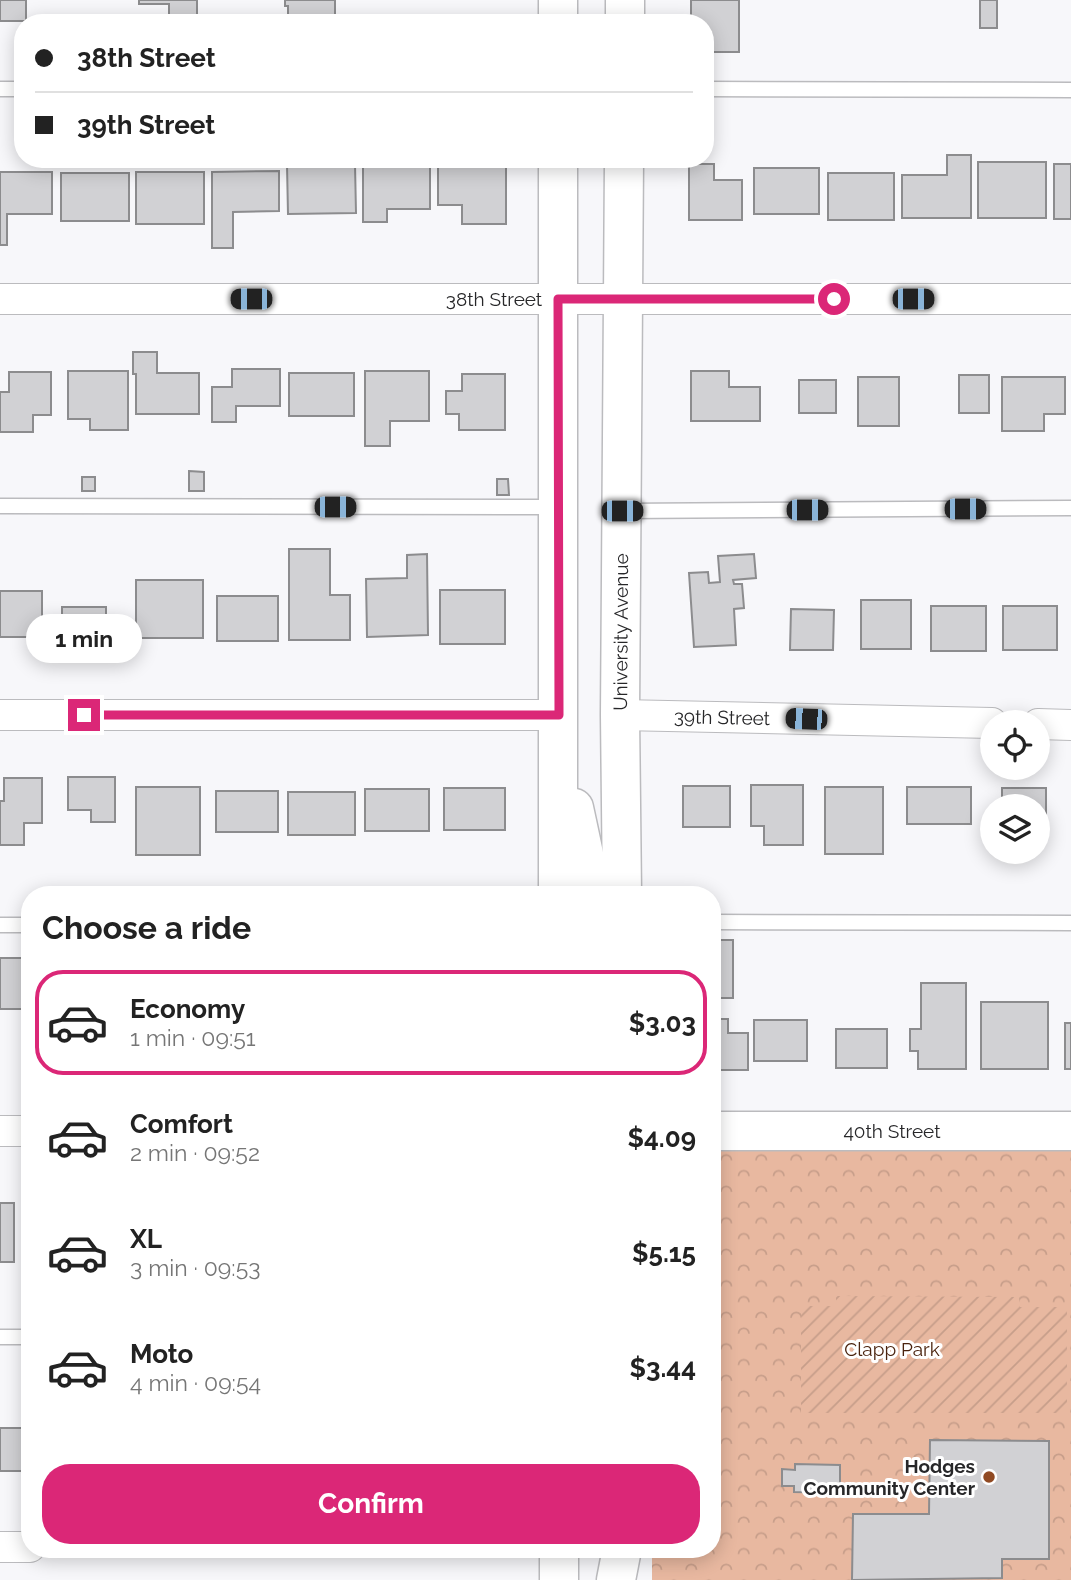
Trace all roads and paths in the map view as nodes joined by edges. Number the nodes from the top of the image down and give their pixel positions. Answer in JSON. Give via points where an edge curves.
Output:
{"nodes":[{"id":1,"x":714,"y":89,"type":"edge"},
{"id":2,"x":1071,"y":90,"type":"edge"},
{"id":3,"x":558,"y":168,"type":"edge"},
{"id":4,"x":624,"y":168,"type":"edge"},
{"id":5,"x":0,"y":299,"type":"edge"},
{"id":6,"x":558,"y":299,"type":"junction"},
{"id":7,"x":623,"y":299,"type":"junction"},
{"id":8,"x":1071,"y":299,"type":"edge"},
{"id":9,"x":0,"y":506,"type":"edge"},
{"id":10,"x":559,"y":507,"type":"junction"},
{"id":11,"x":1071,"y":508,"type":"edge"},
{"id":12,"x":622,"y":511,"type":"junction"},
{"id":13,"x":0,"y":715,"type":"edge"},
{"id":14,"x":620,"y":715,"type":"junction"},
{"id":15,"x":980,"y":723,"type":"edge"},
{"id":16,"x":1050,"y":724,"type":"edge"},
{"id":17,"x":1071,"y":725,"type":"edge"},
{"id":18,"x":559,"y":728,"type":"junction"},
{"id":19,"x":558,"y":886,"type":"edge"},
{"id":20,"x":590,"y":886,"type":"edge"},
{"id":21,"x":622,"y":886,"type":"edge"},
{"id":22,"x":721,"y":922,"type":"edge"},
{"id":23,"x":1071,"y":922,"type":"edge"},
{"id":24,"x":0,"y":925,"type":"edge"},
{"id":25,"x":21,"y":925,"type":"edge"},
{"id":26,"x":0,"y":1131,"type":"edge"},
{"id":27,"x":21,"y":1131,"type":"edge"},
{"id":28,"x":721,"y":1131,"type":"edge"},
{"id":29,"x":1071,"y":1131,"type":"edge"},
{"id":30,"x":0,"y":1337,"type":"edge"},
{"id":31,"x":21,"y":1337,"type":"edge"},
{"id":32,"x":0,"y":1548,"type":"edge"},
{"id":33,"x":21,"y":1548,"type":"edge"},
{"id":34,"x":559,"y":1558,"type":"edge"},
{"id":35,"x":621,"y":1558,"type":"edge"},
{"id":36,"x":623,"y":1558,"type":"edge"},
{"id":37,"x":559,"y":1580,"type":"edge"},
{"id":38,"x":616,"y":1580,"type":"edge"},
{"id":39,"x":623,"y":1580,"type":"edge"}],
"edges":[{"from":1,"to":2,"type":"lane"},
{"from":3,"to":6,"type":"main road"},
{"from":4,"to":7,"type":"main road","name":"University Avenue"},
{"from":5,"to":6,"type":"street","name":"38th Street"},
{"from":6,"to":7,"type":"street","name":"38th Street"},
{"from":6,"to":10,"type":"main road"},
{"from":7,"to":8,"type":"street","name":"38th Street"},
{"from":7,"to":12,"type":"main road","name":"University Avenue"},
{"from":9,"to":10,"type":"lane"},
{"from":10,"to":18,"type":"main road"},
{"from":11,"to":12,"type":"lane"},
{"from":12,"to":14,"type":"main road","name":"University Avenue"},
{"from":13,"to":18,"type":"street"},
{"from":14,"to":15,"type":"street","name":"39th Street"},
{"from":14,"to":21,"type":"main road","name":"University Avenue"},
{"from":16,"to":17,"type":"street"},
{"from":18,"to":19,"type":"main road"},
{"from":18,"to":20,"type":"main road"},
{"from":22,"to":23,"type":"lane"},
{"from":24,"to":25,"type":"lane"},
{"from":26,"to":27,"type":"street"},
{"from":28,"to":29,"type":"main road","name":"40th Street"},
{"from":30,"to":31,"type":"lane"},
{"from":32,"to":33,"type":"street"},
{"from":34,"to":37,"type":"main road"},
{"from":35,"to":38,"type":"main road"},
{"from":36,"to":39,"type":"main road"}]}
